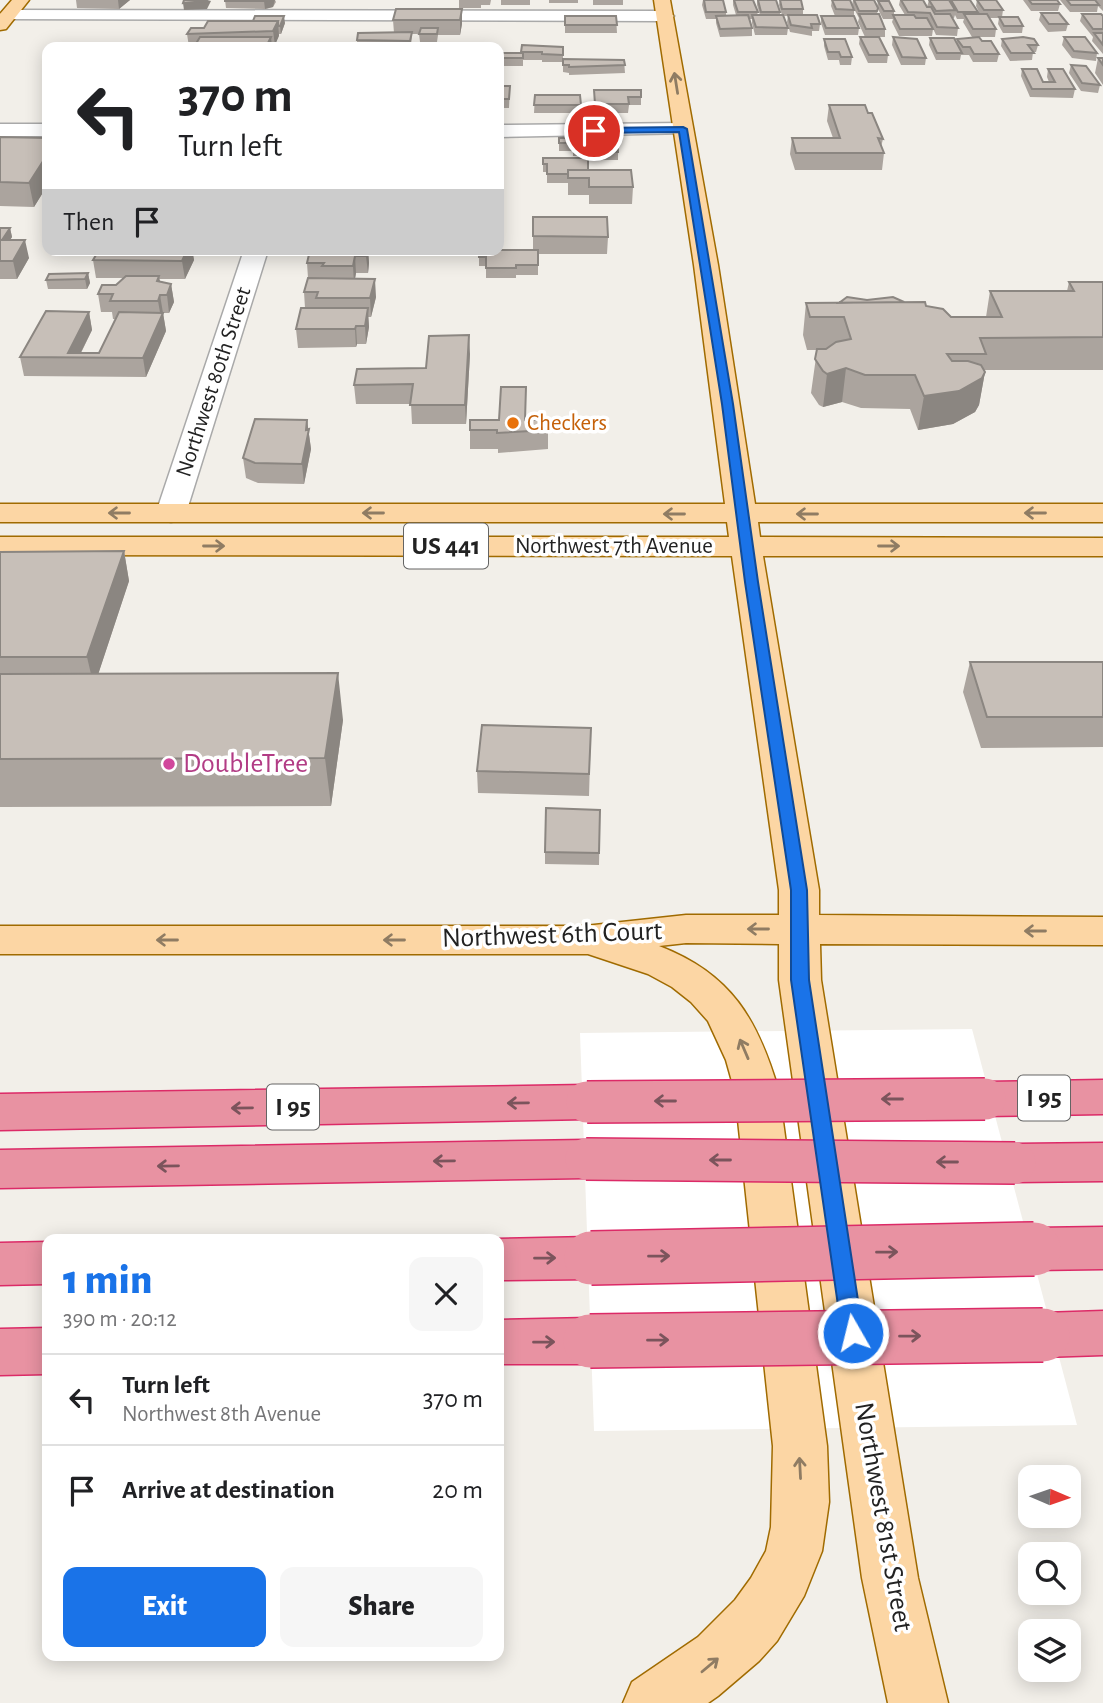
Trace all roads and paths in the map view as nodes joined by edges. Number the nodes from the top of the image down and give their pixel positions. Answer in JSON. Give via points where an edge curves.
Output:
{"nodes":[{"id":1,"x":20,"y":0,"type":"edge"},
{"id":2,"x":334,"y":8,"type":"edge"},
{"id":3,"x":663,"y":8,"type":"edge"},
{"id":4,"x":4,"y":20,"type":"edge"},
{"id":5,"x":325,"y":37,"type":"dead end"},
{"id":6,"x":683,"y":129,"type":"junction"},
{"id":7,"x":0,"y":130,"type":"edge"},
{"id":8,"x":42,"y":130,"type":"edge"},
{"id":9,"x":504,"y":131,"type":"edge"},
{"id":10,"x":254,"y":256,"type":"edge"},
{"id":11,"x":0,"y":513,"type":"edge"},
{"id":12,"x":171,"y":513,"type":"junction"},
{"id":13,"x":1103,"y":513,"type":"edge"},
{"id":14,"x":745,"y":530,"type":"junction"},
{"id":15,"x":0,"y":546,"type":"edge"},
{"id":16,"x":1103,"y":547,"type":"edge"},
{"id":17,"x":800,"y":929,"type":"junction"},
{"id":18,"x":1103,"y":932,"type":"edge"},
{"id":19,"x":0,"y":940,"type":"edge"},
{"id":20,"x":585,"y":940,"type":"junction"},
{"id":21,"x":1103,"y":1097,"type":"edge"},
{"id":22,"x":0,"y":1112,"type":"edge"},
{"id":23,"x":1103,"y":1162,"type":"edge"},
{"id":24,"x":0,"y":1169,"type":"edge"},
{"id":25,"x":1103,"y":1248,"type":"edge"},
{"id":26,"x":504,"y":1259,"type":"edge"},
{"id":27,"x":42,"y":1263,"type":"edge"},
{"id":28,"x":0,"y":1264,"type":"edge"},
{"id":29,"x":1103,"y":1333,"type":"edge"},
{"id":30,"x":504,"y":1342,"type":"edge"},
{"id":31,"x":42,"y":1351,"type":"edge"},
{"id":32,"x":0,"y":1352,"type":"edge"},
{"id":33,"x":653,"y":1703,"type":"edge"},
{"id":34,"x":918,"y":1703,"type":"edge"}],
"edges":[{"from":1,"to":4,"type":"main road"},
{"from":2,"to":3,"type":"street"},
{"from":2,"to":4,"type":"street"},
{"from":2,"to":5,"type":"street"},
{"from":6,"to":3,"type":"main road","name":"Northwest 81st Street","one_way":true},
{"from":6,"to":9,"type":"street"},
{"from":6,"to":14,"type":"main road","name":"Northwest 81st Street"},
{"from":7,"to":8,"type":"street"},
{"from":10,"to":12,"type":"street","name":"Northwest 80th Street"},
{"from":12,"to":11,"type":"main road","name":"Northwest 7th Avenue","number":"US 441","one_way":true},
{"from":14,"to":12,"type":"main road","name":"Northwest 7th Avenue","number":"US 441","one_way":true},
{"from":13,"to":14,"type":"main road","name":"Northwest 7th Avenue","number":"US 441","one_way":true},
{"from":15,"to":14,"type":"main road","name":"Northwest 7th Avenue","number":"US 441","one_way":true},
{"from":14,"to":16,"type":"main road","name":"Northwest 7th Avenue","number":"US 441","one_way":true},
{"from":14,"to":17,"type":"main road","name":"Northwest 81st Street","via":[[799,890]]},
{"from":18,"to":17,"type":"main road","name":"Northwest 6th Court","one_way":true},
{"from":17,"to":20,"type":"main road","name":"Northwest 6th Court","one_way":true,"via":[[686,929]]},
{"from":17,"to":34,"type":"main road","name":"Northwest 81st Street","via":[[800,980],[888,1564]]},
{"from":20,"to":19,"type":"main road","name":"Northwest 6th Court","one_way":true},
{"from":33,"to":20,"type":"main road","one_way":true,"via":[[685,1685],[737,1642],[772,1599],[794,1551],[802,1498],[798,1422],[749,1058],[718,1000],[694,980],[626,950]]},
{"from":21,"to":22,"type":"highway","number":"I 95","one_way":true,"bridge":true},
{"from":23,"to":24,"type":"highway","one_way":true,"bridge":true,"via":[[586,1159]]},
{"from":26,"to":25,"type":"highway","one_way":true,"bridge":true},
{"from":27,"to":28,"type":"highway"},
{"from":30,"to":29,"type":"highway","one_way":true,"bridge":true},
{"from":31,"to":32,"type":"highway"}]}
